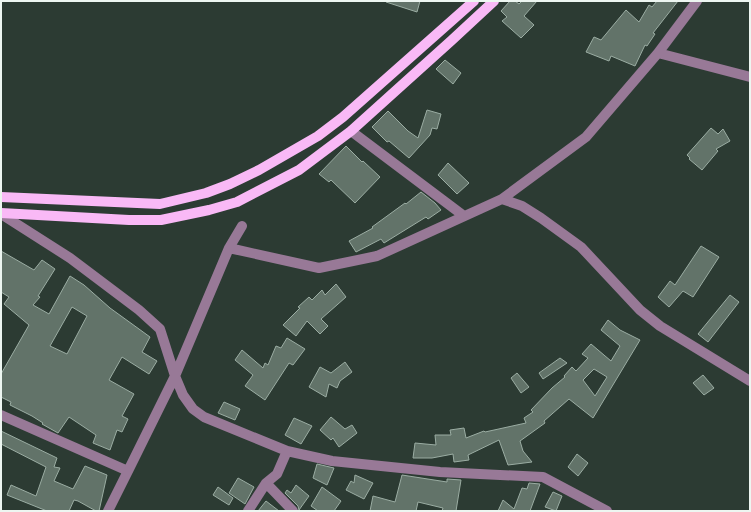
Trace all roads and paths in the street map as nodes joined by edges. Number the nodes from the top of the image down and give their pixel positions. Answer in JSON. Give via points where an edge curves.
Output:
{"nodes":[{"id":1,"x":474,"y":1,"type":"edge"},
{"id":2,"x":494,"y":1,"type":"edge"},
{"id":3,"x":697,"y":1,"type":"edge"},
{"id":4,"x":658,"y":53,"type":"junction"},
{"id":5,"x":750,"y":76,"type":"edge"},
{"id":6,"x":351,"y":131,"type":"junction"},
{"id":7,"x":1,"y":197,"type":"edge"},
{"id":8,"x":502,"y":199,"type":"junction"},
{"id":9,"x":1,"y":214,"type":"edge"},
{"id":10,"x":464,"y":216,"type":"junction"},
{"id":11,"x":242,"y":226,"type":"dead end"},
{"id":12,"x":229,"y":248,"type":"junction"},
{"id":13,"x":175,"y":376,"type":"junction"},
{"id":14,"x":750,"y":381,"type":"edge"},
{"id":15,"x":1,"y":414,"type":"edge"},
{"id":16,"x":287,"y":451,"type":"junction"},
{"id":17,"x":128,"y":471,"type":"junction"},
{"id":18,"x":266,"y":483,"type":"junction"},
{"id":19,"x":108,"y":511,"type":"edge"},
{"id":20,"x":248,"y":511,"type":"edge"},
{"id":21,"x":293,"y":511,"type":"edge"},
{"id":22,"x":607,"y":511,"type":"edge"}],
"edges":[{"from":1,"to":7,"type":"main road","via":[[318,136],[230,184],[206,193],[160,204]]},
{"from":2,"to":6,"type":"main road"},
{"from":3,"to":4,"type":"street"},
{"from":4,"to":5,"type":"street"},
{"from":4,"to":8,"type":"street","via":[[586,138]]},
{"from":6,"to":9,"type":"main road","via":[[299,170],[265,188],[237,202],[196,213],[161,220]]},
{"from":6,"to":10,"type":"street"},
{"from":8,"to":10,"type":"street"},
{"from":8,"to":14,"type":"street","via":[[522,206],[581,247],[640,310],[660,326]]},
{"from":9,"to":13,"type":"street","via":[[70,258],[160,329]]},
{"from":10,"to":12,"type":"street","via":[[377,256],[319,268]]},
{"from":11,"to":12,"type":"street"},
{"from":12,"to":13,"type":"street"},
{"from":13,"to":16,"type":"street","via":[[192,409],[204,417]]},
{"from":13,"to":17,"type":"street"},
{"from":15,"to":17,"type":"street"},
{"from":16,"to":18,"type":"street","via":[[277,474]]},
{"from":16,"to":22,"type":"street","via":[[332,461],[440,472],[543,478]]},
{"from":17,"to":19,"type":"street"},
{"from":18,"to":20,"type":"street"},
{"from":18,"to":21,"type":"street"}]}
